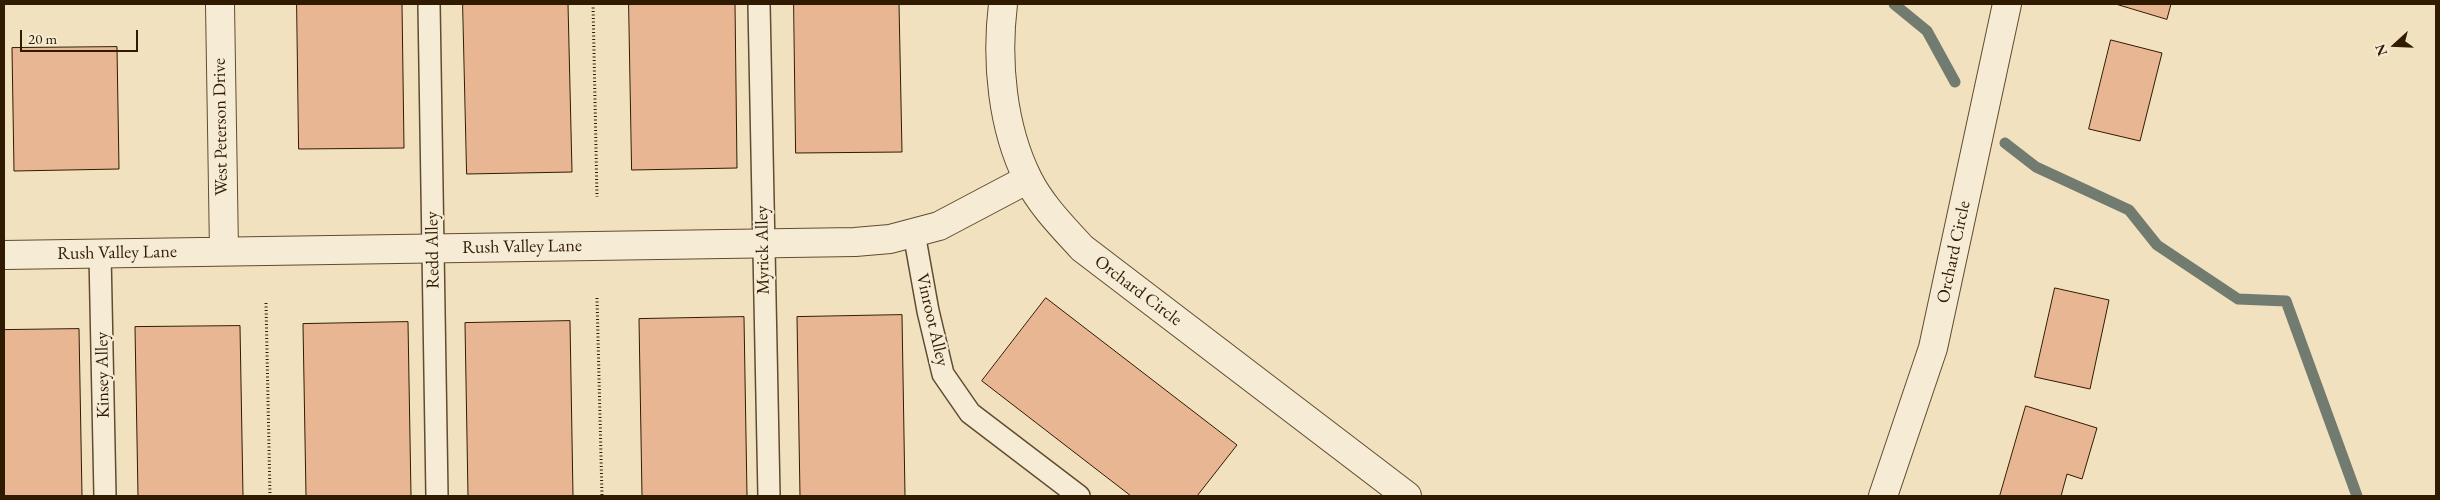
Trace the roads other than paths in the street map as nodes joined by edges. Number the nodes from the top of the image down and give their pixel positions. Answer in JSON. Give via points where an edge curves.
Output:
{"nodes":[{"id":1,"x":220,"y":4,"type":"edge"},
{"id":2,"x":429,"y":4,"type":"edge"},
{"id":3,"x":759,"y":4,"type":"edge"},
{"id":4,"x":1003,"y":4,"type":"edge"},
{"id":5,"x":2007,"y":4,"type":"edge"},
{"id":6,"x":1028,"y":179,"type":"junction"},
{"id":7,"x":914,"y":233,"type":"junction"},
{"id":8,"x":762,"y":245,"type":"junction"},
{"id":9,"x":433,"y":248,"type":"junction"},
{"id":10,"x":224,"y":251,"type":"junction"},
{"id":11,"x":100,"y":254,"type":"junction"},
{"id":12,"x":4,"y":255,"type":"edge"},
{"id":13,"x":105,"y":496,"type":"edge"},
{"id":14,"x":437,"y":496,"type":"edge"},
{"id":15,"x":769,"y":496,"type":"edge"},
{"id":16,"x":1079,"y":496,"type":"edge"},
{"id":17,"x":1407,"y":496,"type":"edge"},
{"id":18,"x":1883,"y":496,"type":"edge"}],
"edges":[{"from":1,"to":10,"type":"street","name":"West Peterson Drive"},
{"from":2,"to":9,"type":"lane","name":"Redd Alley"},
{"from":3,"to":8,"type":"lane","name":"Myrick Alley"},
{"from":4,"to":6,"type":"street","name":"Orchard Circle","via":[[1000,28],[1002,87],[1010,132]]},
{"from":5,"to":18,"type":"street","name":"Orchard Circle","via":[[1933,348]]},
{"from":6,"to":7,"type":"street","name":"Rush Valley Lane","via":[[963,215]]},
{"from":6,"to":17,"type":"street","name":"Orchard Circle","via":[[1049,212],[1082,248]]},
{"from":7,"to":8,"type":"street","name":"Rush Valley Lane","via":[[855,242]]},
{"from":7,"to":16,"type":"lane","name":"Vinroot Alley","via":[[928,311],[944,374],[970,413]]},
{"from":8,"to":9,"type":"street","name":"Rush Valley Lane"},
{"from":8,"to":15,"type":"lane","name":"Myrick Alley"},
{"from":9,"to":10,"type":"street","name":"Rush Valley Lane"},
{"from":9,"to":14,"type":"lane","name":"Redd Alley"},
{"from":10,"to":11,"type":"street","name":"Rush Valley Lane"},
{"from":11,"to":12,"type":"street","name":"Rush Valley Lane"},
{"from":11,"to":13,"type":"lane","name":"Kinsey Alley"}]}
